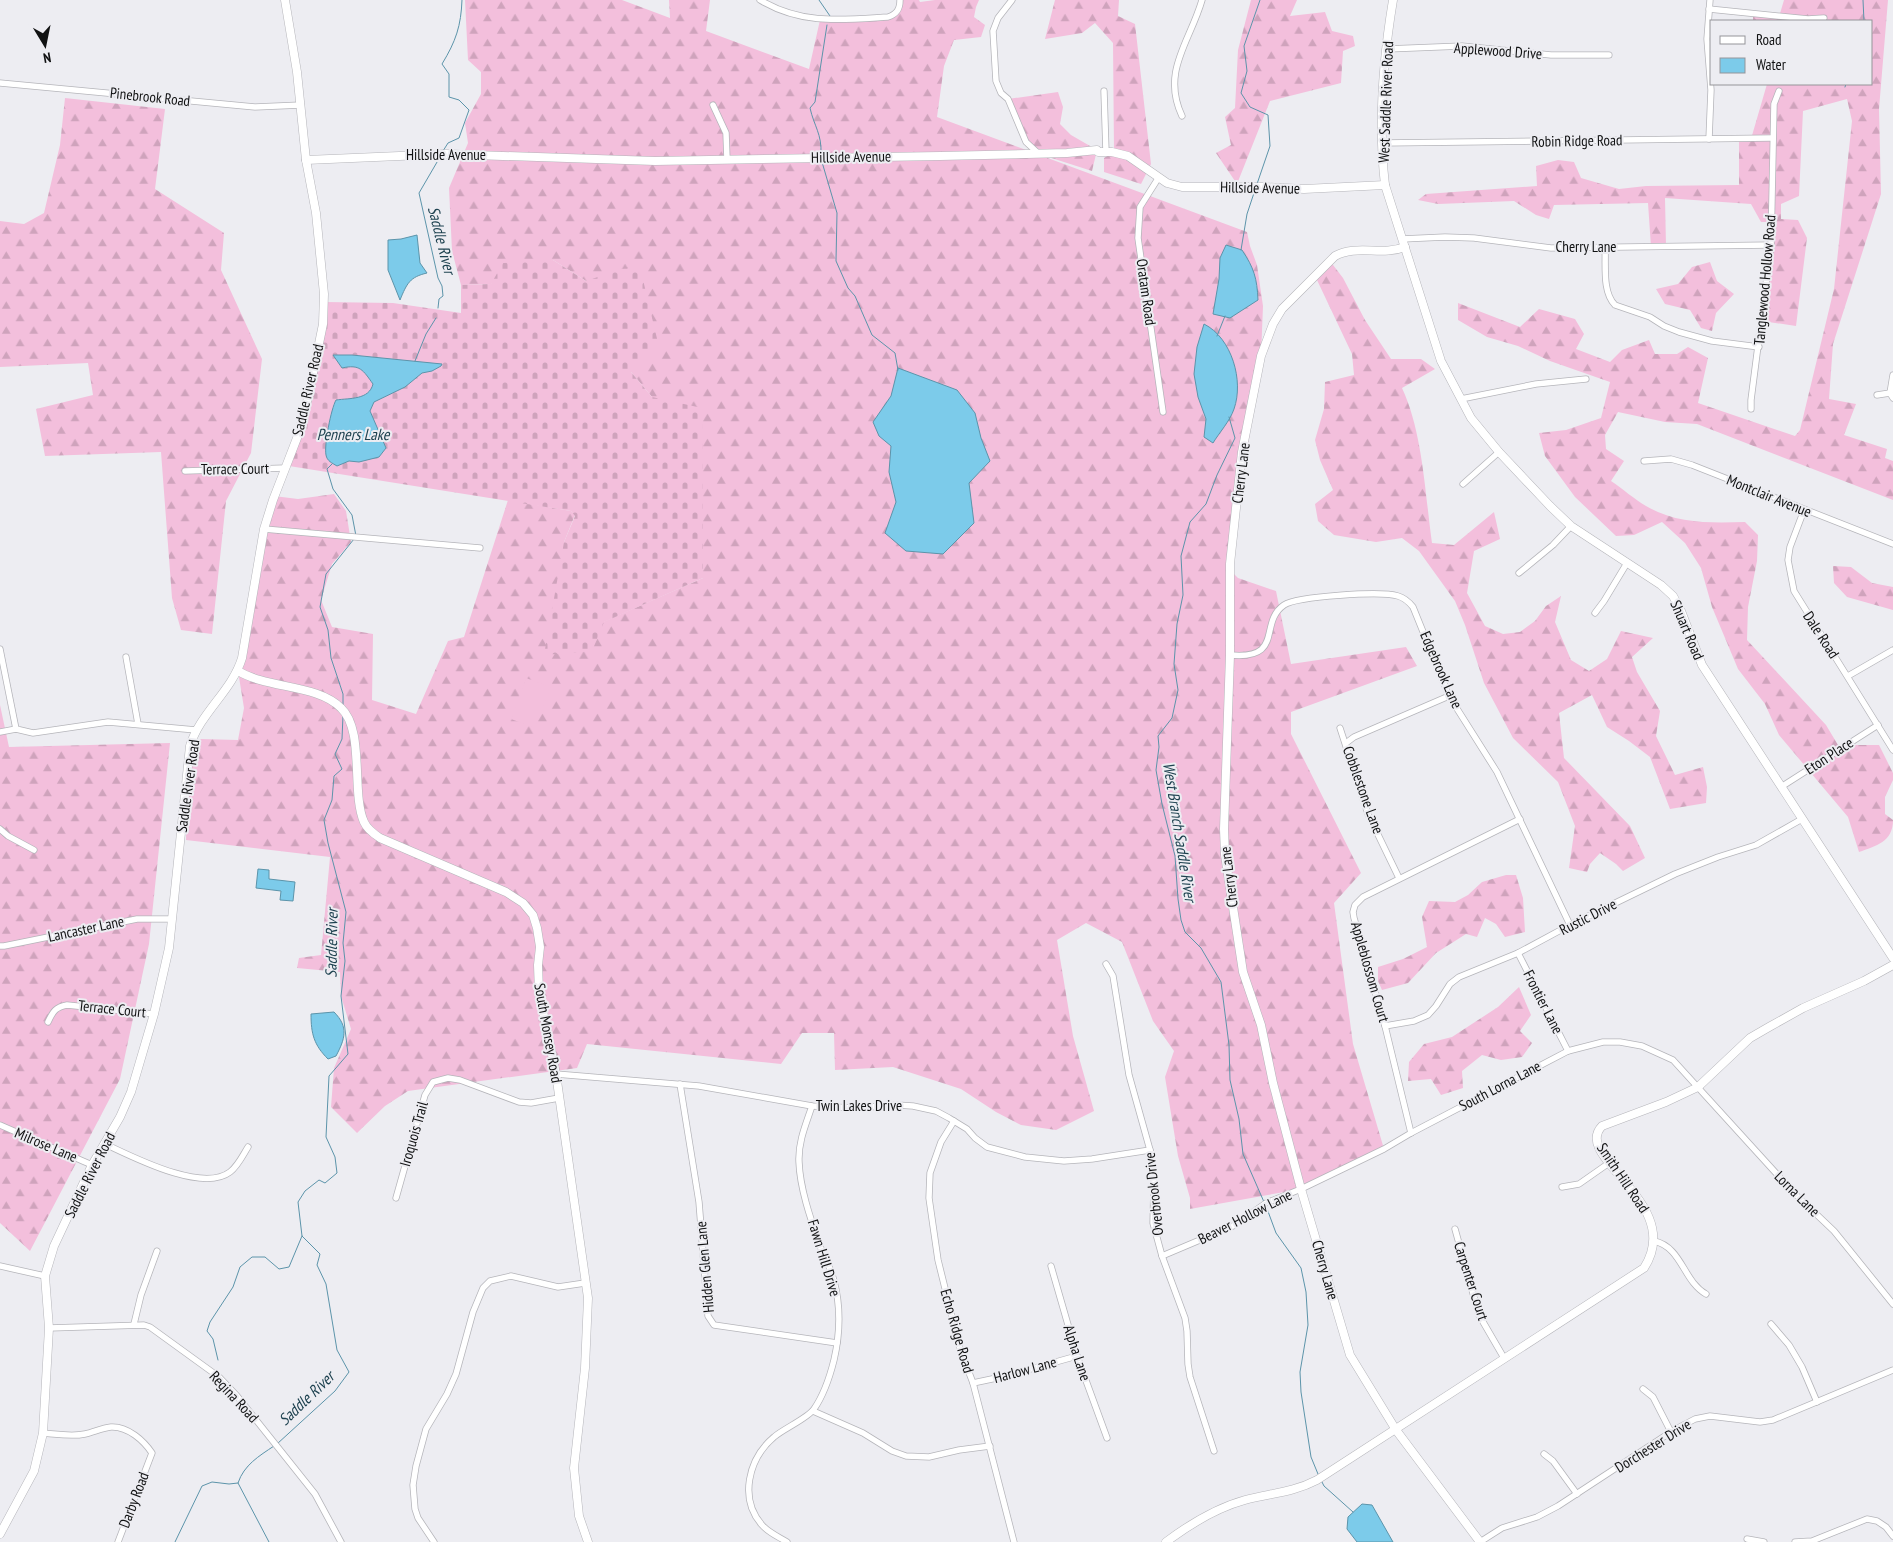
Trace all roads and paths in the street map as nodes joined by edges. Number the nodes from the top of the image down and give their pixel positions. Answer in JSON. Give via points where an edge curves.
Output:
{"nodes":[{"id":1,"x":285,"y":0,"type":"edge"},
{"id":2,"x":760,"y":0,"type":"edge"},
{"id":3,"x":900,"y":0,"type":"edge"},
{"id":4,"x":1012,"y":0,"type":"edge"},
{"id":5,"x":1202,"y":0,"type":"edge"},
{"id":6,"x":1393,"y":0,"type":"edge"},
{"id":7,"x":1710,"y":0,"type":"edge"},
{"id":8,"x":1709,"y":9,"type":"junction"},
{"id":9,"x":1824,"y":18,"type":"dead end"},
{"id":10,"x":1387,"y":49,"type":"junction"},
{"id":11,"x":1610,"y":55,"type":"dead end"},
{"id":12,"x":1710,"y":78,"type":"edge"},
{"id":13,"x":0,"y":83,"type":"edge"},
{"id":14,"x":1711,"y":85,"type":"edge"},
{"id":15,"x":1104,"y":91,"type":"dead end"},
{"id":16,"x":1779,"y":91,"type":"dead end"},
{"id":17,"x":301,"y":105,"type":"junction"},
{"id":18,"x":713,"y":105,"type":"dead end"},
{"id":19,"x":1182,"y":116,"type":"dead end"},
{"id":20,"x":1772,"y":138,"type":"junction"},
{"id":21,"x":1710,"y":139,"type":"junction"},
{"id":22,"x":1382,"y":144,"type":"junction"},
{"id":23,"x":1106,"y":152,"type":"junction"},
{"id":24,"x":1038,"y":154,"type":"junction"},
{"id":25,"x":727,"y":159,"type":"junction"},
{"id":26,"x":306,"y":160,"type":"junction"},
{"id":27,"x":1159,"y":177,"type":"junction"},
{"id":28,"x":1385,"y":185,"type":"junction"},
{"id":29,"x":1402,"y":239,"type":"junction"},
{"id":30,"x":1771,"y":245,"type":"junction"},
{"id":31,"x":1405,"y":247,"type":"junction"},
{"id":32,"x":1605,"y":247,"type":"junction"},
{"id":33,"x":1419,"y":289,"type":"joint"},
{"id":34,"x":1759,"y":347,"type":"junction"},
{"id":35,"x":1893,"y":375,"type":"edge"},
{"id":36,"x":1586,"y":379,"type":"dead end"},
{"id":37,"x":1877,"y":395,"type":"dead end"},
{"id":38,"x":1891,"y":396,"type":"edge"},
{"id":39,"x":1462,"y":400,"type":"junction"},
{"id":40,"x":1752,"y":409,"type":"dead end"},
{"id":41,"x":1162,"y":412,"type":"dead end"},
{"id":42,"x":1500,"y":452,"type":"junction"},
{"id":43,"x":1644,"y":461,"type":"dead end"},
{"id":44,"x":285,"y":468,"type":"junction"},
{"id":45,"x":186,"y":470,"type":"dead end"},
{"id":46,"x":1463,"y":484,"type":"dead end"},
{"id":47,"x":1804,"y":510,"type":"junction"},
{"id":48,"x":1571,"y":526,"type":"junction"},
{"id":49,"x":264,"y":530,"type":"junction"},
{"id":50,"x":1893,"y":544,"type":"edge"},
{"id":51,"x":480,"y":548,"type":"dead end"},
{"id":52,"x":1627,"y":563,"type":"junction"},
{"id":53,"x":1519,"y":574,"type":"dead end"},
{"id":54,"x":1596,"y":613,"type":"dead end"},
{"id":55,"x":0,"y":649,"type":"edge"},
{"id":56,"x":1893,"y":650,"type":"edge"},
{"id":57,"x":1230,"y":655,"type":"junction"},
{"id":58,"x":126,"y":657,"type":"dead end"},
{"id":59,"x":238,"y":671,"type":"junction"},
{"id":60,"x":1848,"y":676,"type":"junction"},
{"id":61,"x":1449,"y":696,"type":"junction"},
{"id":62,"x":138,"y":724,"type":"junction"},
{"id":63,"x":1878,"y":725,"type":"junction"},
{"id":64,"x":1340,"y":728,"type":"dead end"},
{"id":65,"x":16,"y":729,"type":"junction"},
{"id":66,"x":196,"y":730,"type":"junction"},
{"id":67,"x":0,"y":732,"type":"edge"},
{"id":68,"x":1346,"y":743,"type":"junction"},
{"id":69,"x":1893,"y":750,"type":"edge"},
{"id":70,"x":1781,"y":787,"type":"junction"},
{"id":71,"x":1520,"y":819,"type":"junction"},
{"id":72,"x":1802,"y":819,"type":"junction"},
{"id":73,"x":0,"y":829,"type":"edge"},
{"id":74,"x":34,"y":850,"type":"dead end"},
{"id":75,"x":1398,"y":878,"type":"junction"},
{"id":76,"x":172,"y":919,"type":"junction"},
{"id":77,"x":1570,"y":925,"type":"junction"},
{"id":78,"x":0,"y":946,"type":"edge"},
{"id":79,"x":1518,"y":953,"type":"junction"},
{"id":80,"x":1893,"y":958,"type":"edge"},
{"id":81,"x":1106,"y":964,"type":"dead end"},
{"id":82,"x":1893,"y":965,"type":"edge"},
{"id":83,"x":154,"y":1014,"type":"junction"},
{"id":84,"x":48,"y":1022,"type":"dead end"},
{"id":85,"x":1385,"y":1026,"type":"junction"},
{"id":86,"x":1568,"y":1050,"type":"junction"},
{"id":87,"x":556,"y":1074,"type":"junction"},
{"id":88,"x":680,"y":1084,"type":"junction"},
{"id":89,"x":1698,"y":1087,"type":"junction"},
{"id":90,"x":559,"y":1098,"type":"junction"},
{"id":91,"x":812,"y":1106,"type":"junction"},
{"id":92,"x":954,"y":1122,"type":"junction"},
{"id":93,"x":0,"y":1125,"type":"edge"},
{"id":94,"x":1410,"y":1133,"type":"junction"},
{"id":95,"x":105,"y":1144,"type":"junction"},
{"id":96,"x":248,"y":1147,"type":"dead end"},
{"id":97,"x":1150,"y":1150,"type":"junction"},
{"id":98,"x":1609,"y":1163,"type":"junction"},
{"id":99,"x":92,"y":1165,"type":"junction"},
{"id":100,"x":1562,"y":1187,"type":"dead end"},
{"id":101,"x":1301,"y":1189,"type":"junction"},
{"id":102,"x":396,"y":1198,"type":"dead end"},
{"id":103,"x":1455,"y":1229,"type":"dead end"},
{"id":104,"x":1654,"y":1241,"type":"junction"},
{"id":105,"x":157,"y":1252,"type":"dead end"},
{"id":106,"x":1162,"y":1256,"type":"junction"},
{"id":107,"x":0,"y":1266,"type":"edge"},
{"id":108,"x":1051,"y":1266,"type":"dead end"},
{"id":109,"x":45,"y":1276,"type":"junction"},
{"id":110,"x":585,"y":1283,"type":"junction"},
{"id":111,"x":1706,"y":1294,"type":"dead end"},
{"id":112,"x":1893,"y":1304,"type":"edge"},
{"id":113,"x":134,"y":1324,"type":"junction"},
{"id":114,"x":1771,"y":1324,"type":"dead end"},
{"id":115,"x":49,"y":1328,"type":"junction"},
{"id":116,"x":837,"y":1343,"type":"junction"},
{"id":117,"x":1077,"y":1356,"type":"junction"},
{"id":118,"x":1504,"y":1358,"type":"junction"},
{"id":119,"x":1893,"y":1370,"type":"edge"},
{"id":120,"x":973,"y":1384,"type":"junction"},
{"id":121,"x":1643,"y":1389,"type":"dead end"},
{"id":122,"x":1817,"y":1402,"type":"junction"},
{"id":123,"x":813,"y":1411,"type":"junction"},
{"id":124,"x":1396,"y":1430,"type":"junction"},
{"id":125,"x":1671,"y":1432,"type":"junction"},
{"id":126,"x":43,"y":1433,"type":"junction"},
{"id":127,"x":1107,"y":1438,"type":"dead end"},
{"id":128,"x":990,"y":1446,"type":"junction"},
{"id":129,"x":1214,"y":1451,"type":"dead end"},
{"id":130,"x":1544,"y":1454,"type":"dead end"},
{"id":131,"x":1577,"y":1494,"type":"junction"},
{"id":132,"x":0,"y":1534,"type":"edge"},
{"id":133,"x":1893,"y":1536,"type":"edge"},
{"id":134,"x":1747,"y":1539,"type":"dead end"},
{"id":135,"x":118,"y":1542,"type":"edge"},
{"id":136,"x":341,"y":1542,"type":"edge"},
{"id":137,"x":434,"y":1542,"type":"edge"},
{"id":138,"x":588,"y":1542,"type":"edge"},
{"id":139,"x":787,"y":1542,"type":"edge"},
{"id":140,"x":1014,"y":1542,"type":"edge"},
{"id":141,"x":1166,"y":1542,"type":"edge"},
{"id":142,"x":1480,"y":1542,"type":"edge"},
{"id":143,"x":1764,"y":1542,"type":"edge"},
{"id":144,"x":1795,"y":1542,"type":"edge"}],
"edges":[{"from":1,"to":17,"type":"street","name":"Saddle River Road"},
{"from":2,"to":3,"type":"street","via":[[796,16],[832,21],[892,16],[899,9]]},
{"from":4,"to":24,"type":"street","via":[[998,18],[993,31],[996,81],[1001,94],[1008,99],[1026,142]]},
{"from":5,"to":19,"type":"street","via":[[1174,73],[1174,92]]},
{"from":6,"to":10,"type":"street","name":"West Saddle River Road"},
{"from":7,"to":8,"type":"street"},
{"from":8,"to":9,"type":"street"},
{"from":8,"to":12,"type":"street"},
{"from":10,"to":11,"type":"street","name":"Applewood Drive","via":[[1462,46],[1551,54]]},
{"from":10,"to":22,"type":"street","name":"West Saddle River Road"},
{"from":13,"to":17,"type":"street","name":"Pinebrook Road","via":[[256,107]]},
{"from":14,"to":21,"type":"street"},
{"from":15,"to":23,"type":"street"},
{"from":16,"to":20,"type":"street","name":"Tanglewood Hollow Road","via":[[1774,104]]},
{"from":17,"to":26,"type":"street","name":"Saddle River Road"},
{"from":18,"to":25,"type":"street","via":[[726,133]]},
{"from":20,"to":21,"type":"street","name":"Robin Ridge Road"},
{"from":20,"to":30,"type":"street","name":"Tanglewood Hollow Road"},
{"from":21,"to":22,"type":"street","name":"Robin Ridge Road"},
{"from":22,"to":28,"type":"street","name":"West Saddle River Road"},
{"from":23,"to":24,"type":"street","name":"Hillside Avenue"},
{"from":23,"to":27,"type":"street","name":"Hillside Avenue","via":[[1128,156]]},
{"from":24,"to":25,"type":"street","name":"Hillside Avenue"},
{"from":25,"to":26,"type":"street","name":"Hillside Avenue","via":[[655,161],[424,154]]},
{"from":26,"to":44,"type":"street","name":"Saddle River Road","via":[[316,213],[324,294],[323,324],[306,407]]},
{"from":27,"to":28,"type":"street","name":"Hillside Avenue","via":[[1182,187],[1304,189]]},
{"from":27,"to":41,"type":"street","name":"Oratam Road","via":[[1140,206],[1138,238]]},
{"from":28,"to":29,"type":"street","name":"West Saddle River Road"},
{"from":29,"to":31,"type":"street","name":"West Saddle River Road"},
{"from":29,"to":32,"type":"street","name":"Cherry Lane","via":[[1445,236],[1552,248]]},
{"from":30,"to":32,"type":"street","name":"Cherry Lane"},
{"from":30,"to":34,"type":"street","name":"Tanglewood Hollow Road"},
{"from":31,"to":33,"type":"street","name":"West Saddle River Road"},
{"from":31,"to":57,"type":"street","name":"Cherry Lane","via":[[1390,252],[1339,254],[1282,310],[1273,324],[1261,356],[1242,452],[1230,564]]},
{"from":32,"to":34,"type":"street","via":[[1608,293],[1611,302],[1618,307],[1650,316],[1679,332],[1712,341]]},
{"from":33,"to":39,"type":"street","name":"Shuart Road","via":[[1440,361]]},
{"from":34,"to":40,"type":"street","name":"Tanglewood Hollow Road"},
{"from":35,"to":38,"type":"street"},
{"from":36,"to":39,"type":"street","via":[[1536,384]]},
{"from":37,"to":38,"type":"street"},
{"from":39,"to":42,"type":"street","name":"Shuart Road","via":[[1471,418]]},
{"from":42,"to":46,"type":"street"},
{"from":42,"to":48,"type":"street","name":"Shuart Road"},
{"from":43,"to":47,"type":"street","name":"Montclair Avenue","via":[[1671,459],[1692,465]]},
{"from":44,"to":45,"type":"street","name":"Terrace Court"},
{"from":44,"to":49,"type":"street","name":"Saddle River Road"},
{"from":47,"to":50,"type":"street","name":"Montclair Avenue"},
{"from":47,"to":60,"type":"street","name":"Dale Road","via":[[1788,560],[1794,591]]},
{"from":48,"to":52,"type":"street","name":"Shuart Road"},
{"from":48,"to":53,"type":"street"},
{"from":49,"to":51,"type":"street"},
{"from":49,"to":59,"type":"street","name":"Saddle River Road"},
{"from":52,"to":54,"type":"street"},
{"from":52,"to":70,"type":"street","name":"Shuart Road","via":[[1673,596],[1702,666]]},
{"from":55,"to":65,"type":"street"},
{"from":56,"to":60,"type":"street"},
{"from":57,"to":61,"type":"street","name":"Edgebrook Lane","via":[[1256,653],[1267,641],[1278,612],[1293,601],[1324,597],[1399,596],[1413,607]]},
{"from":57,"to":101,"type":"street","name":"Cherry Lane","via":[[1225,855],[1243,972],[1262,1025],[1273,1083]]},
{"from":58,"to":62,"type":"street"},
{"from":59,"to":66,"type":"street","name":"Saddle River Road"},
{"from":59,"to":87,"type":"street","name":"South Monsey Road","via":[[249,678],[329,699],[348,714],[360,806],[370,831],[506,892],[523,903],[533,915],[540,946],[539,992]]},
{"from":60,"to":63,"type":"street","name":"Dale Road"},
{"from":61,"to":68,"type":"street","via":[[1354,736]]},
{"from":61,"to":71,"type":"street","name":"Edgebrook Lane","via":[[1497,772]]},
{"from":62,"to":65,"type":"street","via":[[108,722],[33,733]]},
{"from":62,"to":66,"type":"street"},
{"from":63,"to":69,"type":"street","name":"Dale Road"},
{"from":63,"to":70,"type":"street","name":"Eton Place"},
{"from":64,"to":68,"type":"street","name":"Cobblestone Lane"},
{"from":65,"to":67,"type":"street"},
{"from":66,"to":76,"type":"street","name":"Saddle River Road","via":[[190,746]]},
{"from":68,"to":75,"type":"street","name":"Cobblestone Lane","via":[[1368,814]]},
{"from":70,"to":72,"type":"street","name":"Shuart Road"},
{"from":71,"to":75,"type":"street","name":"Appleblossom Court"},
{"from":71,"to":77,"type":"street","name":"Edgebrook Lane"},
{"from":72,"to":77,"type":"street","name":"Rustic Drive","via":[[1756,845],[1675,874]]},
{"from":72,"to":80,"type":"street","name":"Shuart Road"},
{"from":73,"to":74,"type":"street"},
{"from":75,"to":85,"type":"street","name":"Appleblossom Court","via":[[1363,897],[1353,912]]},
{"from":76,"to":78,"type":"street","name":"Lancaster Lane","via":[[137,919]]},
{"from":76,"to":83,"type":"street","name":"Saddle River Road","via":[[163,981]]},
{"from":77,"to":79,"type":"street","name":"Rustic Drive"},
{"from":79,"to":85,"type":"street","name":"Rustic Drive","via":[[1459,977],[1450,984],[1428,1015]]},
{"from":79,"to":86,"type":"street","name":"Frontier Lane"},
{"from":81,"to":97,"type":"street","name":"Overbrook Drive","via":[[1113,976],[1129,1075]]},
{"from":82,"to":89,"type":"street","name":"Smith Hill Road","via":[[1803,1008],[1750,1038]]},
{"from":83,"to":84,"type":"street","name":"Terrace Court","via":[[67,1005],[53,1011]]},
{"from":83,"to":95,"type":"street","name":"Saddle River Road","via":[[131,1092]]},
{"from":85,"to":94,"type":"street","name":"Appleblossom Court"},
{"from":86,"to":89,"type":"street","name":"South Lorna Lane","via":[[1603,1042],[1642,1046],[1673,1060]]},
{"from":86,"to":94,"type":"street","name":"South Lorna Lane"},
{"from":87,"to":88,"type":"street","name":"Twin Lakes Drive"},
{"from":87,"to":90,"type":"street","name":"South Monsey Road"},
{"from":88,"to":91,"type":"street","name":"Twin Lakes Drive"},
{"from":88,"to":116,"type":"street","name":"Hidden Glen Lane","via":[[699,1202],[708,1316],[714,1325]]},
{"from":89,"to":98,"type":"street","name":"Smith Hill Road","via":[[1602,1126],[1598,1130],[1597,1144]]},
{"from":89,"to":112,"type":"street","name":"Lorna Lane","via":[[1795,1194],[1834,1231]]},
{"from":90,"to":102,"type":"street","name":"Iroquois Trail","via":[[519,1102],[460,1080],[448,1078],[433,1082],[425,1095]]},
{"from":90,"to":110,"type":"street","name":"South Monsey Road"},
{"from":91,"to":92,"type":"street","name":"Twin Lakes Drive","via":[[914,1106],[936,1111]]},
{"from":91,"to":116,"type":"street","name":"Fawn Hill Drive","via":[[800,1149],[800,1170],[811,1218],[834,1280],[839,1323]]},
{"from":92,"to":97,"type":"street","name":"Twin Lakes Drive","via":[[987,1146],[1025,1157],[1064,1161]]},
{"from":92,"to":120,"type":"street","name":"Echo Ridge Road","via":[[935,1157],[930,1173],[929,1198],[942,1276],[960,1349]]},
{"from":93,"to":99,"type":"street","name":"Milrose Lane"},
{"from":94,"to":101,"type":"street","name":"South Lorna Lane"},
{"from":95,"to":96,"type":"street","via":[[183,1175],[205,1179],[217,1179],[230,1173]]},
{"from":95,"to":99,"type":"street","name":"Saddle River Road"},
{"from":97,"to":106,"type":"street","name":"Overbrook Drive","via":[[1154,1177],[1153,1223]]},
{"from":98,"to":100,"type":"street","via":[[1579,1184]]},
{"from":98,"to":104,"type":"street","name":"Smith Hill Road","via":[[1646,1211],[1654,1229]]},
{"from":99,"to":109,"type":"street","name":"Saddle River Road","via":[[54,1246]]},
{"from":101,"to":106,"type":"street","name":"Beaver Hollow Lane","via":[[1266,1203],[1233,1226]]},
{"from":101,"to":124,"type":"street","name":"Cherry Lane","via":[[1350,1355]]},
{"from":103,"to":118,"type":"street","name":"Carpenter Court","via":[[1478,1315]]},
{"from":104,"to":111,"type":"street","via":[[1670,1248],[1695,1285]]},
{"from":104,"to":118,"type":"street","via":[[1644,1268]]},
{"from":105,"to":113,"type":"street"},
{"from":106,"to":129,"type":"street","name":"Overbrook Drive","via":[[1184,1318],[1190,1377]]},
{"from":107,"to":109,"type":"street"},
{"from":108,"to":117,"type":"street","name":"Alpha Lane"},
{"from":109,"to":115,"type":"street","name":"Saddle River Road"},
{"from":110,"to":137,"type":"street","via":[[558,1287],[511,1276],[490,1281],[483,1288],[456,1374],[448,1394],[426,1429],[416,1466],[413,1485],[415,1509]]},
{"from":110,"to":138,"type":"street","name":"South Monsey Road","via":[[588,1298],[585,1368],[574,1468],[579,1516]]},
{"from":113,"to":115,"type":"street","name":"Regina Road"},
{"from":113,"to":136,"type":"street","name":"Regina Road","via":[[144,1325],[158,1333],[219,1377],[315,1494]]},
{"from":114,"to":122,"type":"street","via":[[1802,1367]]},
{"from":115,"to":126,"type":"street","name":"Saddle River Road"},
{"from":116,"to":123,"type":"street","name":"Fawn Hill Drive","via":[[834,1361]]},
{"from":117,"to":120,"type":"street","name":"Harlow Lane"},
{"from":117,"to":127,"type":"street","name":"Alpha Lane"},
{"from":118,"to":124,"type":"street"},
{"from":119,"to":122,"type":"street","name":"Dorchester Drive"},
{"from":120,"to":128,"type":"street","name":"Echo Ridge Road"},
{"from":121,"to":125,"type":"street","via":[[1653,1397]]},
{"from":122,"to":125,"type":"street","name":"Dorchester Drive","via":[[1774,1420],[1760,1422],[1710,1416],[1696,1419]]},
{"from":123,"to":128,"type":"street","via":[[906,1456],[929,1457]]},
{"from":123,"to":139,"type":"street","via":[[772,1438],[750,1473],[748,1491],[752,1509],[762,1525]]},
{"from":124,"to":141,"type":"street","via":[[1303,1487],[1228,1506],[1191,1524]]},
{"from":124,"to":142,"type":"street","name":"Cherry Lane"},
{"from":125,"to":131,"type":"street","name":"Dorchester Drive"},
{"from":126,"to":132,"type":"street","name":"Saddle River Road","via":[[34,1471]]},
{"from":126,"to":135,"type":"street","name":"Darby Road","via":[[72,1436],[113,1427],[135,1435],[147,1445],[151,1458]]},
{"from":128,"to":140,"type":"street","name":"Echo Ridge Road"},
{"from":130,"to":131,"type":"street"},
{"from":131,"to":142,"type":"street","name":"Dorchester Drive","via":[[1537,1518],[1502,1528]]},
{"from":133,"to":144,"type":"street","via":[[1877,1521],[1867,1519],[1812,1540]]},
{"from":134,"to":143,"type":"street"}]}
